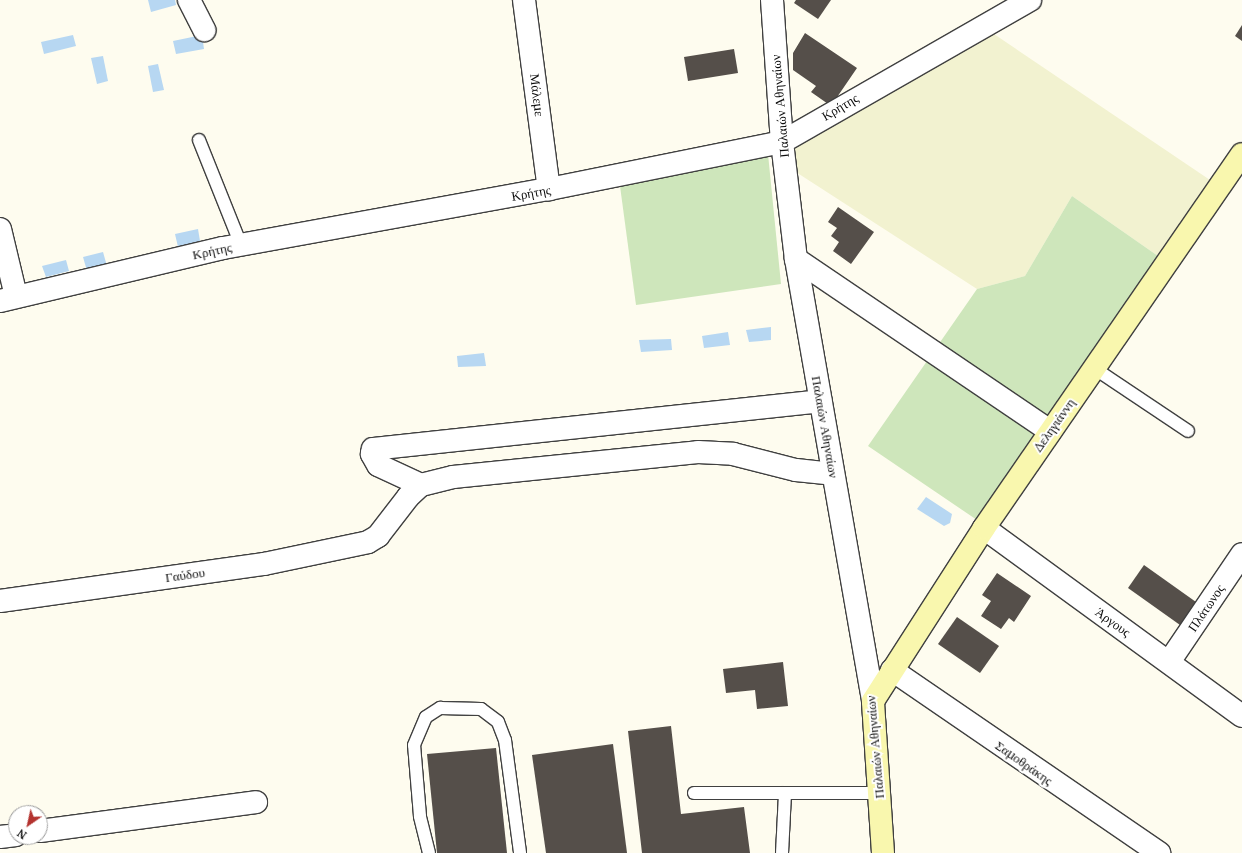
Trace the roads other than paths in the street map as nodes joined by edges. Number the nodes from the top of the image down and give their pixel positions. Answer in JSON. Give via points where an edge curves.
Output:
{"nodes":[{"id":1,"x":189,"y":0,"type":"edge"},
{"id":2,"x":524,"y":0,"type":"edge"},
{"id":3,"x":772,"y":0,"type":"edge"},
{"id":4,"x":1030,"y":0,"type":"edge"},
{"id":5,"x":204,"y":30,"type":"dead end"},
{"id":6,"x":199,"y":140,"type":"dead end"},
{"id":7,"x":782,"y":142,"type":"junction"},
{"id":8,"x":1242,"y":154,"type":"edge"},
{"id":9,"x":549,"y":189,"type":"junction"},
{"id":10,"x":0,"y":229,"type":"edge"},
{"id":11,"x":241,"y":245,"type":"junction"},
{"id":12,"x":796,"y":259,"type":"junction"},
{"id":13,"x":8,"y":298,"type":"edge"},
{"id":14,"x":1094,"y":368,"type":"junction"},
{"id":15,"x":820,"y":401,"type":"junction"},
{"id":16,"x":1050,"y":431,"type":"junction"},
{"id":17,"x":1188,"y":431,"type":"dead end"},
{"id":18,"x":833,"y":474,"type":"junction"},
{"id":19,"x":421,"y":485,"type":"junction"},
{"id":20,"x":984,"y":528,"type":"junction"},
{"id":21,"x":1242,"y":554,"type":"edge"},
{"id":22,"x":0,"y":601,"type":"edge"},
{"id":23,"x":1169,"y":662,"type":"junction"},
{"id":24,"x":892,"y":670,"type":"junction"},
{"id":25,"x":872,"y":700,"type":"junction"},
{"id":26,"x":1242,"y":716,"type":"edge"},
{"id":27,"x":694,"y":793,"type":"dead end"},
{"id":28,"x":785,"y":793,"type":"junction"},
{"id":29,"x":879,"y":793,"type":"junction"},
{"id":30,"x":256,"y":802,"type":"dead end"},
{"id":31,"x":48,"y":830,"type":"edge"},
{"id":32,"x":429,"y":853,"type":"edge"},
{"id":33,"x":520,"y":853,"type":"edge"},
{"id":34,"x":782,"y":853,"type":"edge"},
{"id":35,"x":883,"y":853,"type":"edge"},
{"id":36,"x":1159,"y":853,"type":"edge"}],
"edges":[{"from":1,"to":5,"type":"street"},
{"from":2,"to":9,"type":"street","name":"Μάλεμε"},
{"from":3,"to":7,"type":"street","name":"Παλαιών Αθηναίων"},
{"from":4,"to":7,"type":"street","name":"Κρήτης"},
{"from":6,"to":11,"type":"lane"},
{"from":7,"to":9,"type":"street","name":"Κρήτης"},
{"from":7,"to":12,"type":"street","name":"Παλαιών Αθηναίων"},
{"from":8,"to":14,"type":"street","name":"Δεληγιάννη"},
{"from":9,"to":11,"type":"street","name":"Κρήτης"},
{"from":10,"to":13,"type":"street"},
{"from":11,"to":13,"type":"street","name":"Κρήτης"},
{"from":12,"to":15,"type":"street","name":"Παλαιών Αθηναίων"},
{"from":12,"to":16,"type":"street"},
{"from":14,"to":16,"type":"street","name":"Δεληγιάννη"},
{"from":14,"to":17,"type":"lane"},
{"from":15,"to":18,"type":"street","name":"Παλαιών Αθηναίων"},
{"from":15,"to":19,"type":"street","via":[[374,449],[372,454],[378,465]]},
{"from":16,"to":20,"type":"street","name":"Δεληγιάννη"},
{"from":18,"to":19,"type":"street","via":[[796,470],[733,454],[698,452],[453,477]]},
{"from":18,"to":25,"type":"street","name":"Παλαιών Αθηναίων"},
{"from":19,"to":22,"type":"street","name":"Γαύδου","via":[[378,536],[368,542],[264,564]]},
{"from":20,"to":23,"type":"street","name":"Άργους"},
{"from":20,"to":24,"type":"street","name":"Δεληγιάννη"},
{"from":21,"to":23,"type":"street","name":"Πλάτωνος"},
{"from":23,"to":26,"type":"street","name":"Άργους"},
{"from":24,"to":25,"type":"street","name":"Δεληγιάννη"},
{"from":24,"to":36,"type":"street","name":"Σαμοθράκης"},
{"from":25,"to":29,"type":"street","name":"Παλαιών Αθηναίων"},
{"from":27,"to":28,"type":"lane"},
{"from":28,"to":29,"type":"lane"},
{"from":28,"to":34,"type":"lane"},
{"from":29,"to":35,"type":"street","name":"Παλαιών Αθηναίων"},
{"from":30,"to":31,"type":"street"},
{"from":32,"to":33,"type":"lane","via":[[420,816],[414,745],[426,718],[440,708],[481,709],[498,722],[506,740]]}]}
